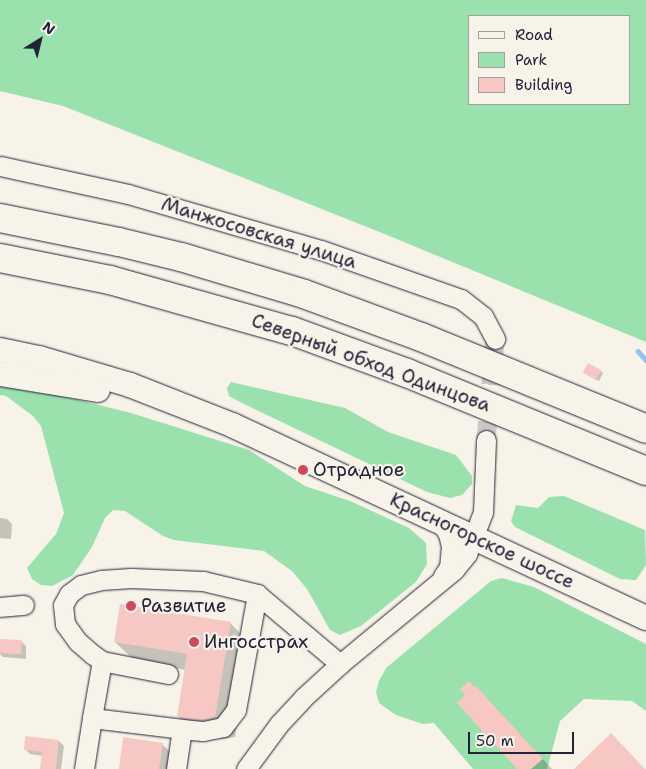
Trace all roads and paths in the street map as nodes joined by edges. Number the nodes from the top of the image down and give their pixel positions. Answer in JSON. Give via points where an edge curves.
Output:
{"nodes":[{"id":1,"x":0,"y":166,"type":"edge"},
{"id":2,"x":0,"y":218,"type":"edge"},
{"id":3,"x":0,"y":258,"type":"edge"},
{"id":4,"x":496,"y":339,"type":"tunnel mouth"},
{"id":5,"x":0,"y":350,"type":"edge"},
{"id":6,"x":0,"y":374,"type":"edge"},
{"id":7,"x":646,"y":429,"type":"edge"},
{"id":8,"x":486,"y":440,"type":"tunnel mouth"},
{"id":9,"x":290,"y":451,"type":"junction"},
{"id":10,"x":646,"y":471,"type":"edge"},
{"id":11,"x":440,"y":521,"type":"junction"},
{"id":12,"x":475,"y":537,"type":"junction"},
{"id":13,"x":434,"y":587,"type":"junction"},
{"id":14,"x":257,"y":594,"type":"junction"},
{"id":15,"x":24,"y":605,"type":"dead end"},
{"id":16,"x":0,"y":607,"type":"edge"},
{"id":17,"x":642,"y":616,"type":"edge"},
{"id":18,"x":102,"y":661,"type":"junction"},
{"id":19,"x":340,"y":664,"type":"junction"},
{"id":20,"x":168,"y":674,"type":"dead end"},
{"id":21,"x":92,"y":718,"type":"junction"},
{"id":22,"x":182,"y":729,"type":"junction"},
{"id":23,"x":84,"y":769,"type":"edge"},
{"id":24,"x":176,"y":769,"type":"edge"},
{"id":25,"x":246,"y":769,"type":"edge"}],
"edges":[{"from":1,"to":4,"type":"street","name":"Манжосовская улица","via":[[128,194],[321,250],[461,299],[484,316]]},
{"from":2,"to":7,"type":"highway","name":"Северный обход Одинцова","via":[[181,257],[304,294],[413,334]]},
{"from":3,"to":10,"type":"highway","name":"Северный обход Одинцова","via":[[110,280],[292,331],[407,373]]},
{"from":5,"to":9,"type":"main road","via":[[130,385]]},
{"from":6,"to":9,"type":"main road","via":[[127,396]]},
{"from":8,"to":12,"type":"street","via":[[483,512]]},
{"from":9,"to":11,"type":"main road","name":"Красногорское шоссе"},
{"from":11,"to":12,"type":"main road","name":"Красногорское шоссе"},
{"from":11,"to":13,"type":"street","via":[[448,534],[450,557],[448,567]]},
{"from":12,"to":13,"type":"street","via":[[454,570]]},
{"from":12,"to":17,"type":"main road","name":"Красногорское шоссе"},
{"from":13,"to":19,"type":"street"},
{"from":14,"to":18,"type":"street","via":[[204,581],[131,578],[101,580],[81,586],[69,594],[63,605],[65,624],[78,642]]},
{"from":14,"to":19,"type":"street"},
{"from":14,"to":22,"type":"street","via":[[236,710],[223,727]]},
{"from":15,"to":16,"type":"street"},
{"from":18,"to":20,"type":"street"},
{"from":18,"to":21,"type":"street"},
{"from":19,"to":25,"type":"street","via":[[279,724]]},
{"from":21,"to":22,"type":"street"},
{"from":21,"to":23,"type":"street"},
{"from":22,"to":24,"type":"street"}]}
